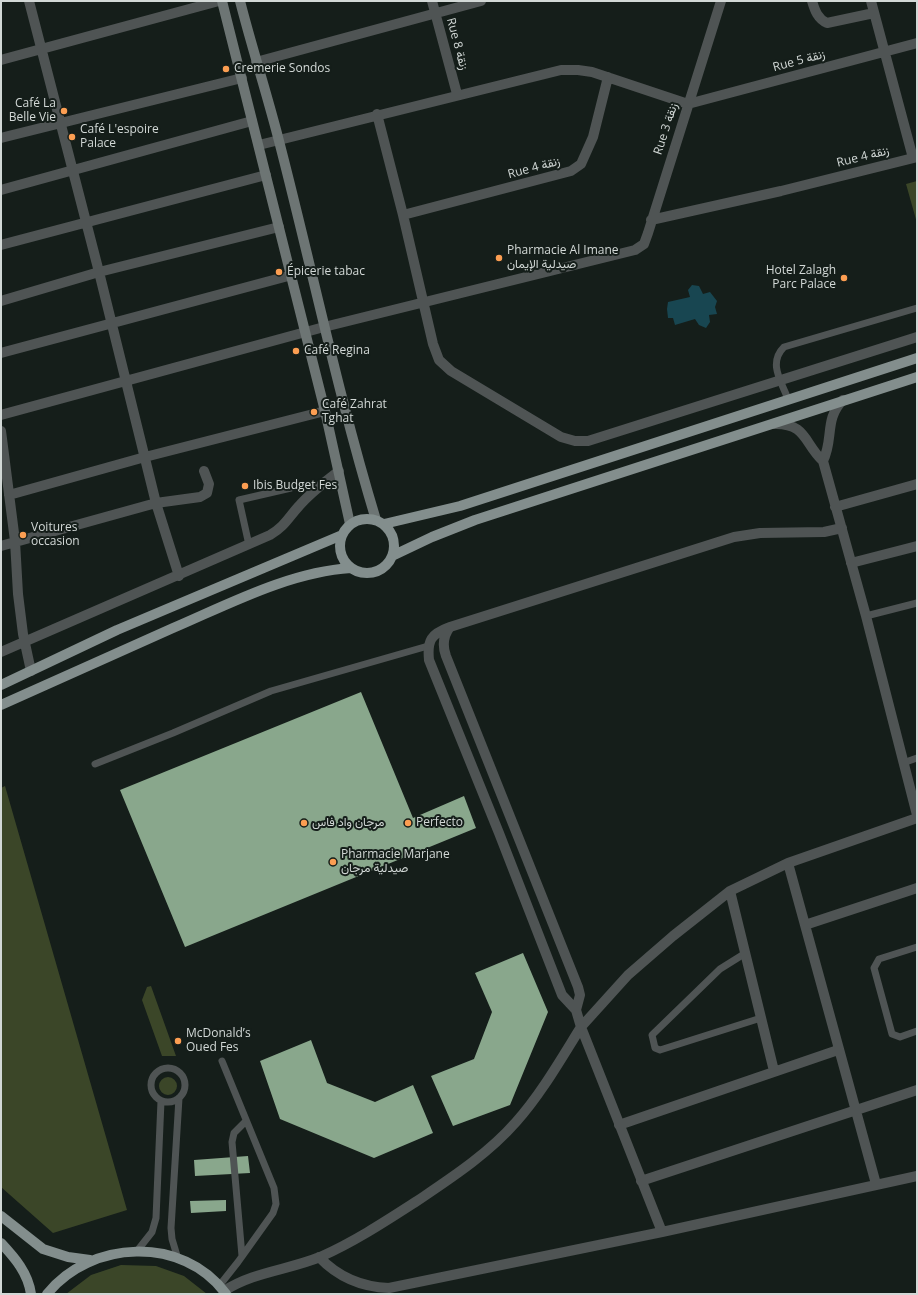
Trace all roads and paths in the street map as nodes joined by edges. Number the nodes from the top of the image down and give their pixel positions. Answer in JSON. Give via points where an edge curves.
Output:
{"nodes":[{"id":1,"x":29,"y":1,"type":"edge"},
{"id":2,"x":220,"y":1,"type":"edge"},
{"id":3,"x":240,"y":1,"type":"edge"},
{"id":4,"x":432,"y":1,"type":"edge"},
{"id":5,"x":481,"y":1,"type":"edge"},
{"id":6,"x":720,"y":1,"type":"edge"},
{"id":7,"x":812,"y":1,"type":"edge"},
{"id":8,"x":870,"y":1,"type":"edge"},
{"id":9,"x":874,"y":13,"type":"junction"},
{"id":10,"x":435,"y":14,"type":"junction"},
{"id":11,"x":917,"y":43,"type":"edge"},
{"id":12,"x":41,"y":49,"type":"junction"},
{"id":13,"x":884,"y":52,"type":"junction"},
{"id":14,"x":1,"y":60,"type":"edge"},
{"id":15,"x":256,"y":62,"type":"junction"},
{"id":16,"x":240,"y":67,"type":"junction"},
{"id":17,"x":608,"y":77,"type":"junction"},
{"id":18,"x":242,"y":78,"type":"junction"},
{"id":19,"x":457,"y":94,"type":"junction"},
{"id":20,"x":688,"y":104,"type":"junction"},
{"id":21,"x":377,"y":114,"type":"junction"},
{"id":22,"x":252,"y":121,"type":"junction"},
{"id":23,"x":60,"y":123,"type":"junction"},
{"id":24,"x":1,"y":138,"type":"edge"},
{"id":25,"x":279,"y":140,"type":"junction"},
{"id":26,"x":259,"y":145,"type":"junction"},
{"id":27,"x":915,"y":157,"type":"edge"},
{"id":28,"x":72,"y":170,"type":"junction"},
{"id":29,"x":266,"y":175,"type":"junction"},
{"id":30,"x":1,"y":190,"type":"edge"},
{"id":31,"x":403,"y":215,"type":"junction"},
{"id":32,"x":651,"y":220,"type":"junction"},
{"id":33,"x":85,"y":221,"type":"junction"},
{"id":34,"x":279,"y":227,"type":"junction"},
{"id":35,"x":1,"y":244,"type":"edge"},
{"id":36,"x":99,"y":272,"type":"junction"},
{"id":37,"x":292,"y":276,"type":"junction"},
{"id":38,"x":1,"y":301,"type":"edge"},
{"id":39,"x":423,"y":302,"type":"junction"},
{"id":40,"x":917,"y":308,"type":"edge"},
{"id":41,"x":112,"y":324,"type":"junction"},
{"id":42,"x":324,"y":327,"type":"junction"},
{"id":43,"x":306,"y":332,"type":"junction"},
{"id":44,"x":917,"y":337,"type":"edge"},
{"id":45,"x":1,"y":353,"type":"edge"},
{"id":46,"x":917,"y":358,"type":"edge"},
{"id":47,"x":917,"y":377,"type":"edge"},
{"id":48,"x":126,"y":381,"type":"junction"},
{"id":49,"x":781,"y":381,"type":"junction"},
{"id":50,"x":788,"y":399,"type":"junction"},
{"id":51,"x":843,"y":400,"type":"junction"},
{"id":52,"x":325,"y":411,"type":"junction"},
{"id":53,"x":1,"y":415,"type":"edge"},
{"id":54,"x":766,"y":425,"type":"junction"},
{"id":55,"x":1,"y":431,"type":"edge"},
{"id":56,"x":145,"y":457,"type":"junction"},
{"id":57,"x":823,"y":461,"type":"junction"},
{"id":58,"x":204,"y":471,"type":"dead end"},
{"id":59,"x":339,"y":471,"type":"junction"},
{"id":60,"x":917,"y":484,"type":"edge"},
{"id":61,"x":291,"y":488,"type":"dead end"},
{"id":62,"x":9,"y":495,"type":"junction"},
{"id":63,"x":156,"y":504,"type":"junction"},
{"id":64,"x":835,"y":507,"type":"junction"},
{"id":65,"x":380,"y":522,"type":"junction"},
{"id":66,"x":350,"y":524,"type":"junction"},
{"id":67,"x":842,"y":528,"type":"junction"},
{"id":68,"x":342,"y":535,"type":"junction"},
{"id":69,"x":15,"y":541,"type":"junction"},
{"id":70,"x":249,"y":545,"type":"junction"},
{"id":71,"x":1,"y":546,"type":"edge"},
{"id":72,"x":917,"y":546,"type":"edge"},
{"id":73,"x":392,"y":556,"type":"junction"},
{"id":74,"x":851,"y":563,"type":"junction"},
{"id":75,"x":351,"y":568,"type":"junction"},
{"id":76,"x":179,"y":576,"type":"junction"},
{"id":77,"x":917,"y":602,"type":"edge"},
{"id":78,"x":866,"y":616,"type":"junction"},
{"id":79,"x":450,"y":627,"type":"junction"},
{"id":80,"x":25,"y":641,"type":"junction"},
{"id":81,"x":428,"y":646,"type":"junction"},
{"id":82,"x":1,"y":652,"type":"edge"},
{"id":83,"x":31,"y":671,"type":"junction"},
{"id":84,"x":1,"y":685,"type":"edge"},
{"id":85,"x":1,"y":705,"type":"edge"},
{"id":86,"x":917,"y":758,"type":"edge"},
{"id":87,"x":903,"y":762,"type":"junction"},
{"id":88,"x":95,"y":764,"type":"dead end"},
{"id":89,"x":917,"y":815,"type":"edge"},
{"id":90,"x":917,"y":818,"type":"edge"},
{"id":91,"x":788,"y":863,"type":"junction"},
{"id":92,"x":917,"y":888,"type":"edge"},
{"id":93,"x":730,"y":891,"type":"junction"},
{"id":94,"x":805,"y":925,"type":"junction"},
{"id":95,"x":917,"y":947,"type":"edge"},
{"id":96,"x":744,"y":954,"type":"junction"},
{"id":97,"x":576,"y":1010,"type":"junction"},
{"id":98,"x":761,"y":1018,"type":"junction"},
{"id":99,"x":581,"y":1027,"type":"junction"},
{"id":100,"x":917,"y":1031,"type":"edge"},
{"id":101,"x":838,"y":1050,"type":"junction"},
{"id":102,"x":222,"y":1061,"type":"dead end"},
{"id":103,"x":774,"y":1070,"type":"junction"},
{"id":104,"x":917,"y":1090,"type":"edge"},
{"id":105,"x":179,"y":1098,"type":"junction"},
{"id":106,"x":162,"y":1101,"type":"junction"},
{"id":107,"x":856,"y":1110,"type":"junction"},
{"id":108,"x":246,"y":1121,"type":"junction"},
{"id":109,"x":619,"y":1125,"type":"junction"},
{"id":110,"x":917,"y":1176,"type":"edge"},
{"id":111,"x":641,"y":1181,"type":"junction"},
{"id":112,"x":876,"y":1184,"type":"junction"},
{"id":113,"x":1,"y":1216,"type":"edge"},
{"id":114,"x":662,"y":1232,"type":"junction"},
{"id":115,"x":1,"y":1243,"type":"edge"},
{"id":116,"x":137,"y":1251,"type":"junction"},
{"id":117,"x":242,"y":1256,"type":"junction"},
{"id":118,"x":319,"y":1257,"type":"junction"},
{"id":119,"x":178,"y":1258,"type":"junction"},
{"id":120,"x":90,"y":1260,"type":"junction"},
{"id":121,"x":223,"y":1290,"type":"edge"},
{"id":122,"x":31,"y":1294,"type":"edge"},
{"id":123,"x":47,"y":1294,"type":"edge"}],
"edges":[{"from":1,"to":12,"type":"street"},
{"from":2,"to":12,"type":"street"},
{"from":2,"to":16,"type":"street"},
{"from":3,"to":15,"type":"street"},
{"from":4,"to":10,"type":"street","name":"Rue 8 زنقة"},
{"from":5,"to":10,"type":"street"},
{"from":6,"to":20,"type":"street","name":"Rue 3 زنقة"},
{"from":7,"to":9,"type":"street","via":[[815,12],[821,20],[828,23]]},
{"from":8,"to":9,"type":"street"},
{"from":9,"to":13,"type":"street"},
{"from":10,"to":15,"type":"street"},
{"from":10,"to":19,"type":"street","name":"Rue 8 زنقة"},
{"from":11,"to":13,"type":"street","name":"Rue 5 زنقة"},
{"from":12,"to":14,"type":"street"},
{"from":12,"to":23,"type":"street"},
{"from":13,"to":20,"type":"street","name":"Rue 5 زنقة"},
{"from":13,"to":27,"type":"street"},
{"from":15,"to":16,"type":"street"},
{"from":15,"to":25,"type":"street"},
{"from":16,"to":18,"type":"street"},
{"from":17,"to":19,"type":"street","via":[[578,70],[561,70]]},
{"from":17,"to":20,"type":"street"},
{"from":17,"to":31,"type":"street","name":"Rue 4 زنقة","via":[[593,137],[581,164],[571,171]]},
{"from":18,"to":22,"type":"street"},
{"from":18,"to":23,"type":"street"},
{"from":19,"to":21,"type":"street"},
{"from":20,"to":32,"type":"street","name":"Rue 3 زنقة"},
{"from":21,"to":25,"type":"street"},
{"from":21,"to":31,"type":"street"},
{"from":22,"to":26,"type":"street"},
{"from":22,"to":28,"type":"street"},
{"from":23,"to":24,"type":"street"},
{"from":23,"to":28,"type":"street"},
{"from":25,"to":26,"type":"street"},
{"from":25,"to":42,"type":"street"},
{"from":26,"to":29,"type":"street"},
{"from":27,"to":32,"type":"street","name":"Rue 4 زنقة"},
{"from":28,"to":30,"type":"street"},
{"from":28,"to":33,"type":"street"},
{"from":29,"to":33,"type":"street"},
{"from":29,"to":34,"type":"street"},
{"from":31,"to":39,"type":"street"},
{"from":32,"to":39,"type":"street","name":"Rue 3 زنقة","via":[[644,244],[624,254]]},
{"from":33,"to":35,"type":"street"},
{"from":33,"to":36,"type":"street"},
{"from":34,"to":36,"type":"street"},
{"from":34,"to":37,"type":"street"},
{"from":36,"to":38,"type":"street"},
{"from":36,"to":41,"type":"street"},
{"from":37,"to":41,"type":"street"},
{"from":37,"to":43,"type":"street"},
{"from":39,"to":42,"type":"street","name":"Rue 3 زنقة"},
{"from":39,"to":49,"type":"street","via":[[439,360],[451,371],[544,428],[575,441],[588,441],[615,434]]},
{"from":40,"to":49,"type":"lane","via":[[784,347],[776,360]]},
{"from":41,"to":45,"type":"street"},
{"from":41,"to":48,"type":"street"},
{"from":42,"to":43,"type":"street","name":"Rue 3 زنقة"},
{"from":42,"to":65,"type":"street","via":[[363,477]]},
{"from":43,"to":48,"type":"street","name":"Rue 3 زنقة"},
{"from":43,"to":52,"type":"street"},
{"from":44,"to":49,"type":"street"},
{"from":46,"to":50,"type":"main road"},
{"from":47,"to":51,"type":"main road"},
{"from":48,"to":53,"type":"street","name":"Rue 3 زنقة"},
{"from":48,"to":56,"type":"street"},
{"from":49,"to":50,"type":"lane"},
{"from":50,"to":65,"type":"main road","via":[[460,506]]},
{"from":51,"to":54,"type":"main road"},
{"from":51,"to":57,"type":"street","via":[[831,419],[828,448]]},
{"from":52,"to":56,"type":"street"},
{"from":52,"to":59,"type":"street"},
{"from":54,"to":57,"type":"street","via":[[780,424],[798,430]]},
{"from":54,"to":73,"type":"main road","via":[[452,528]]},
{"from":55,"to":62,"type":"street"},
{"from":56,"to":62,"type":"street"},
{"from":56,"to":63,"type":"street"},
{"from":57,"to":64,"type":"street"},
{"from":58,"to":63,"type":"street","via":[[208,484],[207,493],[200,497]]},
{"from":59,"to":66,"type":"street"},
{"from":59,"to":70,"type":"street","via":[[317,488],[280,530]]},
{"from":60,"to":64,"type":"street"},
{"from":61,"to":70,"type":"lane","via":[[239,500]]},
{"from":62,"to":69,"type":"street"},
{"from":63,"to":69,"type":"street"},
{"from":63,"to":76,"type":"street"},
{"from":64,"to":67,"type":"street"},
{"from":65,"to":66,"type":"main road","via":[[363,519]]},
{"from":65,"to":73,"type":"main road","via":[[389,529],[394,542]]},
{"from":66,"to":68,"type":"main road"},
{"from":67,"to":74,"type":"street"},
{"from":67,"to":79,"type":"street","via":[[824,532],[760,533],[734,537]]},
{"from":68,"to":75,"type":"main road","via":[[340,550],[345,563]]},
{"from":68,"to":83,"type":"main road","via":[[117,630]]},
{"from":69,"to":71,"type":"street"},
{"from":69,"to":80,"type":"street","via":[[18,594]]},
{"from":70,"to":76,"type":"street"},
{"from":72,"to":74,"type":"street"},
{"from":73,"to":75,"type":"main road","via":[[378,571],[364,573]]},
{"from":74,"to":78,"type":"street"},
{"from":75,"to":85,"type":"main road","via":[[304,576],[256,593]]},
{"from":76,"to":80,"type":"street"},
{"from":77,"to":78,"type":"lane"},
{"from":78,"to":87,"type":"street"},
{"from":79,"to":81,"type":"street","via":[[437,632]]},
{"from":79,"to":97,"type":"street","via":[[443,644],[446,656],[578,987],[580,995]]},
{"from":80,"to":82,"type":"street"},
{"from":80,"to":83,"type":"street"},
{"from":81,"to":88,"type":"lane","via":[[271,692]]},
{"from":81,"to":97,"type":"street","via":[[429,660],[500,833],[542,946],[562,995]]},
{"from":83,"to":84,"type":"main road"},
{"from":86,"to":87,"type":"lane"},
{"from":87,"to":89,"type":"street"},
{"from":90,"to":91,"type":"street"},
{"from":91,"to":93,"type":"street"},
{"from":91,"to":94,"type":"street"},
{"from":92,"to":94,"type":"street"},
{"from":93,"to":96,"type":"street"},
{"from":93,"to":99,"type":"street","via":[[628,975]]},
{"from":94,"to":101,"type":"street"},
{"from":95,"to":100,"type":"lane","via":[[879,960],[874,968],[892,1034],[900,1037]]},
{"from":96,"to":98,"type":"street"},
{"from":96,"to":98,"type":"lane","via":[[714,975],[652,1035],[652,1041],[655,1048],[660,1050]]},
{"from":97,"to":99,"type":"street"},
{"from":98,"to":103,"type":"street"},
{"from":99,"to":109,"type":"street"},
{"from":99,"to":118,"type":"street","via":[[528,1106],[493,1145],[448,1180],[386,1221]]},
{"from":101,"to":103,"type":"street"},
{"from":101,"to":107,"type":"street"},
{"from":102,"to":108,"type":"lane"},
{"from":103,"to":109,"type":"street"},
{"from":104,"to":107,"type":"street"},
{"from":105,"to":106,"type":"lane","via":[[168,1102]]},
{"from":105,"to":106,"type":"lane","via":[[184,1087],[183,1079],[177,1071],[163,1069],[154,1075],[151,1084],[154,1094]]},
{"from":105,"to":119,"type":"lane","via":[[171,1228]]},
{"from":106,"to":116,"type":"lane","via":[[156,1218],[152,1232]]},
{"from":107,"to":111,"type":"street"},
{"from":107,"to":112,"type":"street"},
{"from":108,"to":117,"type":"lane","via":[[234,1133],[232,1142]]},
{"from":108,"to":117,"type":"lane","via":[[274,1188],[276,1204],[266,1224]]},
{"from":109,"to":111,"type":"street"},
{"from":110,"to":112,"type":"street"},
{"from":111,"to":114,"type":"street"},
{"from":112,"to":114,"type":"street"},
{"from":113,"to":120,"type":"main road","via":[[43,1249],[68,1257]]},
{"from":114,"to":118,"type":"street","via":[[389,1288],[353,1282],[334,1271]]},
{"from":115,"to":122,"type":"main road","via":[[28,1279]]},
{"from":116,"to":119,"type":"main road","via":[[156,1252]]},
{"from":116,"to":120,"type":"main road","via":[[116,1252]]},
{"from":117,"to":121,"type":"lane"},
{"from":118,"to":121,"type":"street","via":[[238,1282]]},
{"from":119,"to":121,"type":"main road","via":[[199,1269]]},
{"from":120,"to":123,"type":"main road","via":[[67,1274]]}]}
